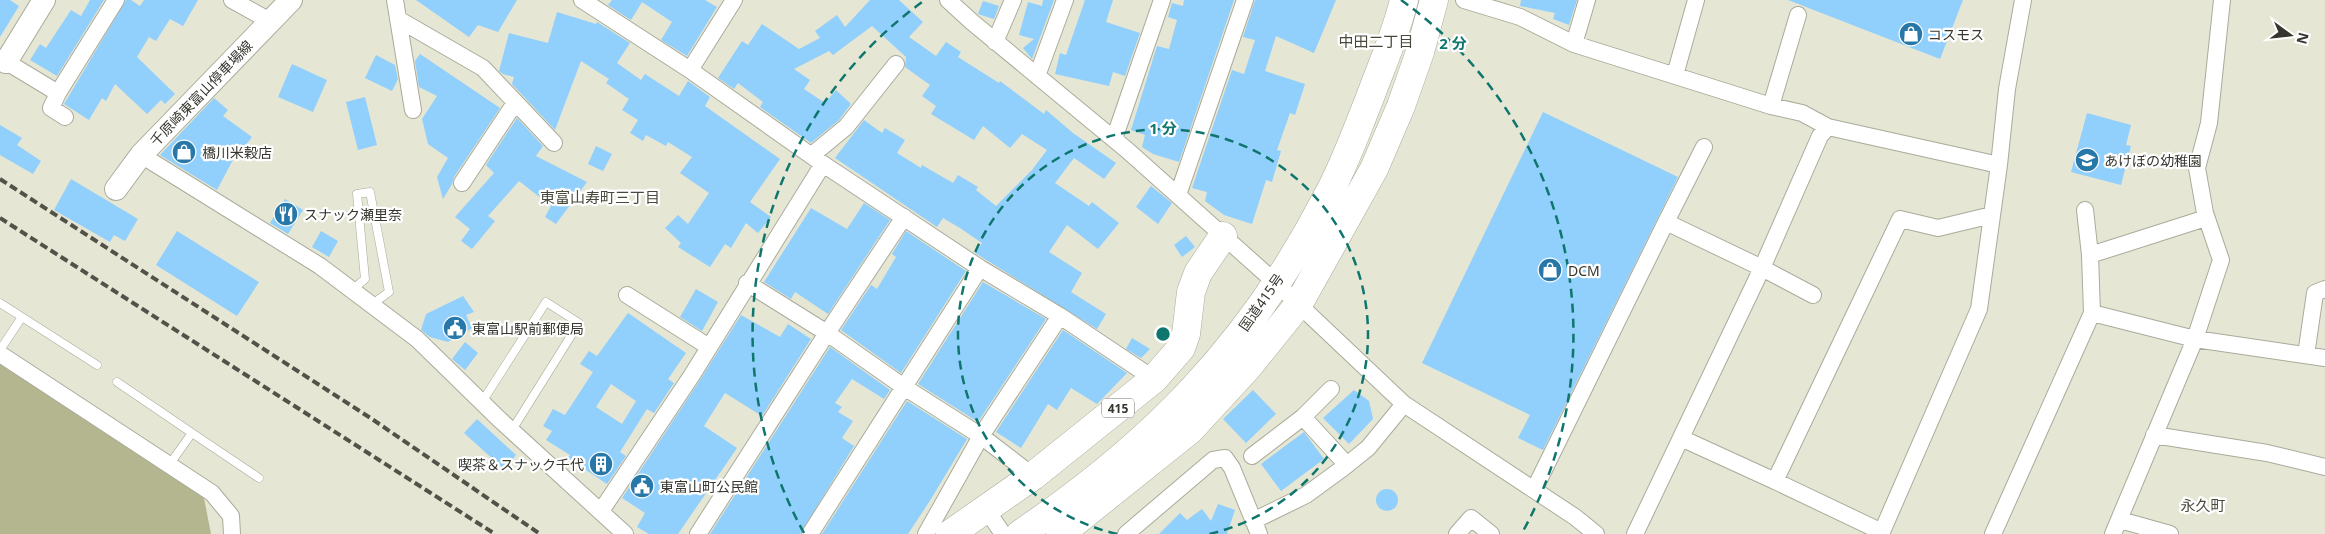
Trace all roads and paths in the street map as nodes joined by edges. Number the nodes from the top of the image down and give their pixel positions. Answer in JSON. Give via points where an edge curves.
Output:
{"nodes":[{"id":1,"x":44,"y":0,"type":"edge"},
{"id":2,"x":116,"y":0,"type":"edge"},
{"id":3,"x":234,"y":0,"type":"edge"},
{"id":4,"x":291,"y":0,"type":"edge"},
{"id":5,"x":395,"y":0,"type":"edge"},
{"id":6,"x":734,"y":0,"type":"edge"},
{"id":7,"x":948,"y":0,"type":"edge"},
{"id":8,"x":1013,"y":0,"type":"edge"},
{"id":9,"x":1065,"y":0,"type":"edge"},
{"id":10,"x":1162,"y":0,"type":"edge"},
{"id":11,"x":1246,"y":0,"type":"edge"},
{"id":12,"x":1404,"y":0,"type":"edge"},
{"id":13,"x":1434,"y":0,"type":"edge"},
{"id":14,"x":1464,"y":0,"type":"edge"},
{"id":15,"x":1587,"y":0,"type":"edge"},
{"id":16,"x":1696,"y":0,"type":"edge"},
{"id":17,"x":2023,"y":0,"type":"edge"},
{"id":18,"x":2222,"y":0,"type":"edge"},
{"id":19,"x":592,"y":3,"type":"edge"},
{"id":20,"x":1798,"y":15,"type":"dead end"},
{"id":21,"x":398,"y":19,"type":"junction"},
{"id":22,"x":270,"y":21,"type":"junction"},
{"id":23,"x":995,"y":42,"type":"junction"},
{"id":24,"x":1574,"y":44,"type":"junction"},
{"id":25,"x":3,"y":60,"type":"edge"},
{"id":26,"x":896,"y":64,"type":"dead end"},
{"id":27,"x":690,"y":70,"type":"junction"},
{"id":28,"x":1675,"y":74,"type":"junction"},
{"id":29,"x":1038,"y":76,"type":"junction"},
{"id":30,"x":58,"y":93,"type":"junction"},
{"id":31,"x":515,"y":103,"type":"junction"},
{"id":32,"x":1771,"y":106,"type":"junction"},
{"id":33,"x":413,"y":110,"type":"dead end"},
{"id":34,"x":65,"y":117,"type":"dead end"},
{"id":35,"x":1828,"y":127,"type":"junction"},
{"id":36,"x":1114,"y":139,"type":"junction"},
{"id":37,"x":554,"y":143,"type":"dead end"},
{"id":38,"x":1704,"y":147,"type":"dead end"},
{"id":39,"x":140,"y":156,"type":"junction"},
{"id":40,"x":817,"y":160,"type":"junction"},
{"id":41,"x":1999,"y":165,"type":"junction"},
{"id":42,"x":462,"y":183,"type":"dead end"},
{"id":43,"x":116,"y":189,"type":"dead end"},
{"id":44,"x":1178,"y":195,"type":"junction"},
{"id":45,"x":2085,"y":210,"type":"dead end"},
{"id":46,"x":1992,"y":216,"type":"junction"},
{"id":47,"x":904,"y":217,"type":"junction"},
{"id":48,"x":2206,"y":218,"type":"junction"},
{"id":49,"x":1666,"y":222,"type":"junction"},
{"id":50,"x":1223,"y":236,"type":"junction"},
{"id":51,"x":2090,"y":255,"type":"junction"},
{"id":52,"x":980,"y":268,"type":"junction"},
{"id":53,"x":1762,"y":268,"type":"junction"},
{"id":54,"x":747,"y":283,"type":"junction"},
{"id":55,"x":1276,"y":283,"type":"junction"},
{"id":56,"x":2325,"y":289,"type":"edge"},
{"id":57,"x":352,"y":290,"type":"junction"},
{"id":58,"x":627,"y":295,"type":"dead end"},
{"id":59,"x":1813,"y":296,"type":"dead end"},
{"id":60,"x":0,"y":303,"type":"edge"},
{"id":61,"x":371,"y":305,"type":"junction"},
{"id":62,"x":1298,"y":305,"type":"junction"},
{"id":63,"x":2092,"y":313,"type":"junction"},
{"id":64,"x":1060,"y":316,"type":"junction"},
{"id":65,"x":22,"y":317,"type":"junction"},
{"id":66,"x":827,"y":333,"type":"junction"},
{"id":67,"x":2195,"y":339,"type":"junction"},
{"id":68,"x":709,"y":347,"type":"junction"},
{"id":69,"x":0,"y":350,"type":"edge"},
{"id":70,"x":0,"y":354,"type":"edge"},
{"id":71,"x":2306,"y":355,"type":"junction"},
{"id":72,"x":2325,"y":358,"type":"edge"},
{"id":73,"x":97,"y":366,"type":"dead end"},
{"id":74,"x":1154,"y":379,"type":"junction"},
{"id":75,"x":117,"y":382,"type":"dead end"},
{"id":76,"x":904,"y":387,"type":"junction"},
{"id":77,"x":1331,"y":389,"type":"dead end"},
{"id":78,"x":482,"y":402,"type":"junction"},
{"id":79,"x":1404,"y":404,"type":"junction"},
{"id":80,"x":1303,"y":417,"type":"junction"},
{"id":81,"x":512,"y":430,"type":"junction"},
{"id":82,"x":192,"y":433,"type":"junction"},
{"id":83,"x":2154,"y":435,"type":"junction"},
{"id":84,"x":981,"y":436,"type":"junction"},
{"id":85,"x":1681,"y":438,"type":"junction"},
{"id":86,"x":1252,"y":456,"type":"dead end"},
{"id":87,"x":1347,"y":464,"type":"junction"},
{"id":88,"x":170,"y":465,"type":"junction"},
{"id":89,"x":2325,"y":467,"type":"edge"},
{"id":90,"x":1032,"y":476,"type":"junction"},
{"id":91,"x":259,"y":478,"type":"dead end"},
{"id":92,"x":1775,"y":481,"type":"junction"},
{"id":93,"x":1534,"y":490,"type":"junction"},
{"id":94,"x":986,"y":509,"type":"junction"},
{"id":95,"x":601,"y":512,"type":"junction"},
{"id":96,"x":1256,"y":527,"type":"edge"},
{"id":97,"x":2116,"y":527,"type":"edge"},
{"id":98,"x":1027,"y":529,"type":"edge"},
{"id":99,"x":1881,"y":533,"type":"edge"},
{"id":100,"x":232,"y":534,"type":"edge"},
{"id":101,"x":626,"y":534,"type":"edge"},
{"id":102,"x":698,"y":534,"type":"edge"},
{"id":103,"x":810,"y":534,"type":"edge"},
{"id":104,"x":926,"y":534,"type":"edge"},
{"id":105,"x":950,"y":534,"type":"edge"},
{"id":106,"x":1003,"y":534,"type":"edge"},
{"id":107,"x":1060,"y":534,"type":"edge"},
{"id":108,"x":1126,"y":534,"type":"edge"},
{"id":109,"x":1457,"y":534,"type":"edge"},
{"id":110,"x":1490,"y":534,"type":"edge"},
{"id":111,"x":1596,"y":534,"type":"edge"},
{"id":112,"x":1635,"y":534,"type":"edge"},
{"id":113,"x":1993,"y":534,"type":"edge"},
{"id":114,"x":2170,"y":534,"type":"edge"}],
"edges":[{"from":1,"to":25,"type":"main road"},
{"from":2,"to":30,"type":"street"},
{"from":3,"to":22,"type":"street"},
{"from":4,"to":22,"type":"main road","name":"千原崎東富山停車場線"},
{"from":5,"to":21,"type":"street"},
{"from":6,"to":27,"type":"street"},
{"from":7,"to":23,"type":"street"},
{"from":8,"to":23,"type":"street"},
{"from":9,"to":29,"type":"street"},
{"from":10,"to":36,"type":"street"},
{"from":11,"to":44,"type":"street"},
{"from":12,"to":55,"type":"highway","name":"国道415号","number":"415","via":[[1379,73],[1328,196]]},
{"from":13,"to":62,"type":"highway","name":"国道415号","via":[[1401,106],[1374,168]]},
{"from":14,"to":24,"type":"street","via":[[1520,17]]},
{"from":15,"to":24,"type":"street"},
{"from":16,"to":28,"type":"street"},
{"from":17,"to":41,"type":"street","via":[[2007,89]]},
{"from":18,"to":48,"type":"street","via":[[2209,123],[2197,168]]},
{"from":19,"to":27,"type":"street"},
{"from":20,"to":32,"type":"street"},
{"from":21,"to":31,"type":"street","via":[[483,68]]},
{"from":21,"to":33,"type":"street"},
{"from":22,"to":39,"type":"main road","name":"千原崎東富山停車場線"},
{"from":23,"to":29,"type":"street"},
{"from":24,"to":28,"type":"street"},
{"from":25,"to":30,"type":"street"},
{"from":26,"to":40,"type":"street"},
{"from":27,"to":40,"type":"street"},
{"from":28,"to":32,"type":"street"},
{"from":29,"to":36,"type":"street"},
{"from":30,"to":34,"type":"street","via":[[51,108]]},
{"from":31,"to":37,"type":"street"},
{"from":31,"to":42,"type":"street"},
{"from":32,"to":35,"type":"street","via":[[1802,113]]},
{"from":35,"to":41,"type":"street"},
{"from":35,"to":53,"type":"street","via":[[1820,136]]},
{"from":36,"to":44,"type":"street"},
{"from":38,"to":49,"type":"street"},
{"from":39,"to":43,"type":"main road","name":"千原崎東富山停車場線"},
{"from":39,"to":57,"type":"street","via":[[320,266]]},
{"from":40,"to":47,"type":"street"},
{"from":40,"to":54,"type":"street"},
{"from":41,"to":46,"type":"street"},
{"from":44,"to":50,"type":"street"},
{"from":45,"to":51,"type":"street"},
{"from":46,"to":92,"type":"street","via":[[1938,228],[1900,219]]},
{"from":46,"to":99,"type":"street","via":[[1979,309]]},
{"from":47,"to":52,"type":"street"},
{"from":47,"to":66,"type":"street"},
{"from":48,"to":51,"type":"street"},
{"from":48,"to":67,"type":"street","via":[[2221,260]]},
{"from":49,"to":53,"type":"street"},
{"from":49,"to":93,"type":"street"},
{"from":50,"to":55,"type":"street"},
{"from":50,"to":74,"type":"highway","number":"415","via":[[1198,273],[1191,292],[1186,334],[1180,348]]},
{"from":51,"to":63,"type":"street"},
{"from":52,"to":64,"type":"street"},
{"from":52,"to":76,"type":"street"},
{"from":53,"to":59,"type":"street"},
{"from":53,"to":85,"type":"street"},
{"from":54,"to":66,"type":"street"},
{"from":54,"to":68,"type":"street"},
{"from":55,"to":62,"type":"street"},
{"from":55,"to":98,"type":"highway","name":"国道415号","number":"415","via":[[1228,350],[1193,389],[1086,486]]},
{"from":56,"to":71,"type":"street","via":[[2315,293]]},
{"from":57,"to":61,"type":"street"},
{"from":57,"to":61,"type":"lane","via":[[366,278],[357,194],[370,192],[389,292]]},
{"from":58,"to":68,"type":"street"},
{"from":60,"to":65,"type":"lane"},
{"from":61,"to":78,"type":"street","via":[[417,339]]},
{"from":62,"to":79,"type":"street"},
{"from":62,"to":107,"type":"highway","name":"国道415号","via":[[1248,367],[1190,430]]},
{"from":63,"to":67,"type":"street"},
{"from":63,"to":113,"type":"street"},
{"from":64,"to":74,"type":"street"},
{"from":64,"to":84,"type":"street"},
{"from":65,"to":69,"type":"lane"},
{"from":65,"to":73,"type":"lane"},
{"from":66,"to":76,"type":"street"},
{"from":66,"to":102,"type":"street"},
{"from":67,"to":71,"type":"street"},
{"from":67,"to":83,"type":"street"},
{"from":68,"to":95,"type":"street"},
{"from":70,"to":88,"type":"street"},
{"from":71,"to":72,"type":"street"},
{"from":74,"to":90,"type":"highway","number":"415"},
{"from":75,"to":82,"type":"lane"},
{"from":76,"to":84,"type":"street"},
{"from":76,"to":103,"type":"street"},
{"from":77,"to":80,"type":"street"},
{"from":78,"to":81,"type":"street"},
{"from":78,"to":81,"type":"lane","via":[[546,302],[579,324]]},
{"from":79,"to":87,"type":"street","via":[[1368,448]]},
{"from":79,"to":93,"type":"street"},
{"from":80,"to":86,"type":"street"},
{"from":80,"to":87,"type":"street"},
{"from":81,"to":95,"type":"street"},
{"from":82,"to":88,"type":"lane"},
{"from":82,"to":91,"type":"lane"},
{"from":83,"to":89,"type":"street","via":[[2267,453]]},
{"from":83,"to":97,"type":"street"},
{"from":84,"to":90,"type":"street"},
{"from":84,"to":104,"type":"street"},
{"from":85,"to":92,"type":"street"},
{"from":85,"to":112,"type":"street"},
{"from":87,"to":96,"type":"street","via":[[1306,496]]},
{"from":88,"to":100,"type":"street","via":[[212,493],[231,516]]},
{"from":90,"to":94,"type":"highway","number":"415"},
{"from":92,"to":99,"type":"street"},
{"from":93,"to":111,"type":"street"},
{"from":94,"to":105,"type":"highway","number":"415"},
{"from":94,"to":106,"type":"street"},
{"from":95,"to":101,"type":"street"},
{"from":96,"to":108,"type":"street","via":[[1225,458],[1213,460]]},
{"from":97,"to":114,"type":"street"},
{"from":109,"to":110,"type":"street","via":[[1471,518]]}]}
